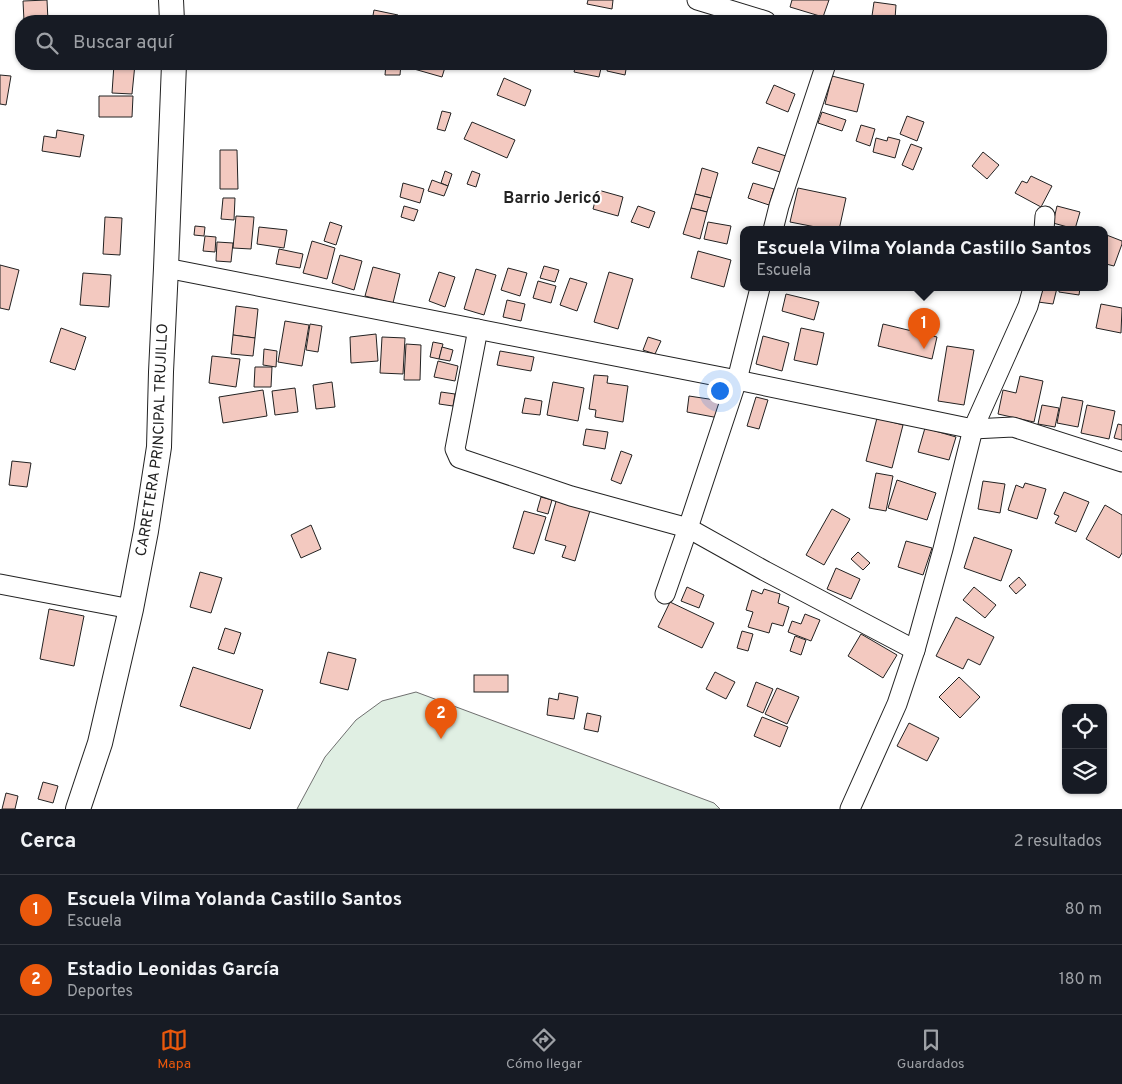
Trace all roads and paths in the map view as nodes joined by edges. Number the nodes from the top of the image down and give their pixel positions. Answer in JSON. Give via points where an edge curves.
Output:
{"nodes":[{"id":1,"x":171,"y":0,"type":"edge"},
{"id":2,"x":697,"y":0,"type":"edge"},
{"id":3,"x":172,"y":15,"type":"edge"},
{"id":4,"x":746,"y":15,"type":"edge"},
{"id":5,"x":174,"y":70,"type":"edge"},
{"id":6,"x":824,"y":70,"type":"edge"},
{"id":7,"x":774,"y":226,"type":"edge"},
{"id":8,"x":166,"y":268,"type":"junction"},
{"id":9,"x":759,"y":291,"type":"edge"},
{"id":10,"x":1031,"y":291,"type":"edge"},
{"id":11,"x":478,"y":329,"type":"junction"},
{"id":12,"x":737,"y":380,"type":"junction"},
{"id":13,"x":973,"y":429,"type":"junction"},
{"id":14,"x":1122,"y":462,"type":"edge"},
{"id":15,"x":688,"y":528,"type":"junction"},
{"id":16,"x":0,"y":584,"type":"edge"},
{"id":17,"x":665,"y":594,"type":"dead end"},
{"id":18,"x":131,"y":609,"type":"junction"},
{"id":19,"x":915,"y":650,"type":"junction"},
{"id":20,"x":78,"y":809,"type":"edge"},
{"id":21,"x":850,"y":809,"type":"edge"}],
"edges":[{"from":1,"to":3,"type":"main road"},
{"from":2,"to":4,"type":"street"},
{"from":5,"to":8,"type":"main road","name":"CARRETERA PRINCIPAL TRUJILLO"},
{"from":6,"to":7,"type":"street"},
{"from":8,"to":11,"type":"street"},
{"from":8,"to":18,"type":"main road","name":"CARRETERA PRINCIPAL TRUJILLO","via":[[159,447]]},
{"from":9,"to":12,"type":"street"},
{"from":10,"to":13,"type":"street","via":[[1028,306]]},
{"from":11,"to":12,"type":"street"},
{"from":11,"to":15,"type":"street","via":[[455,449],[460,458],[571,496]]},
{"from":12,"to":13,"type":"street"},
{"from":12,"to":15,"type":"street"},
{"from":13,"to":14,"type":"street","via":[[1013,427]]},
{"from":13,"to":19,"type":"street"},
{"from":15,"to":17,"type":"street"},
{"from":15,"to":19,"type":"street"},
{"from":16,"to":18,"type":"street"},
{"from":18,"to":20,"type":"main road","name":"CARRETERA PRINCIPAL TRUJILLO","via":[[100,743]]},
{"from":19,"to":21,"type":"street","via":[[897,704]]}]}
